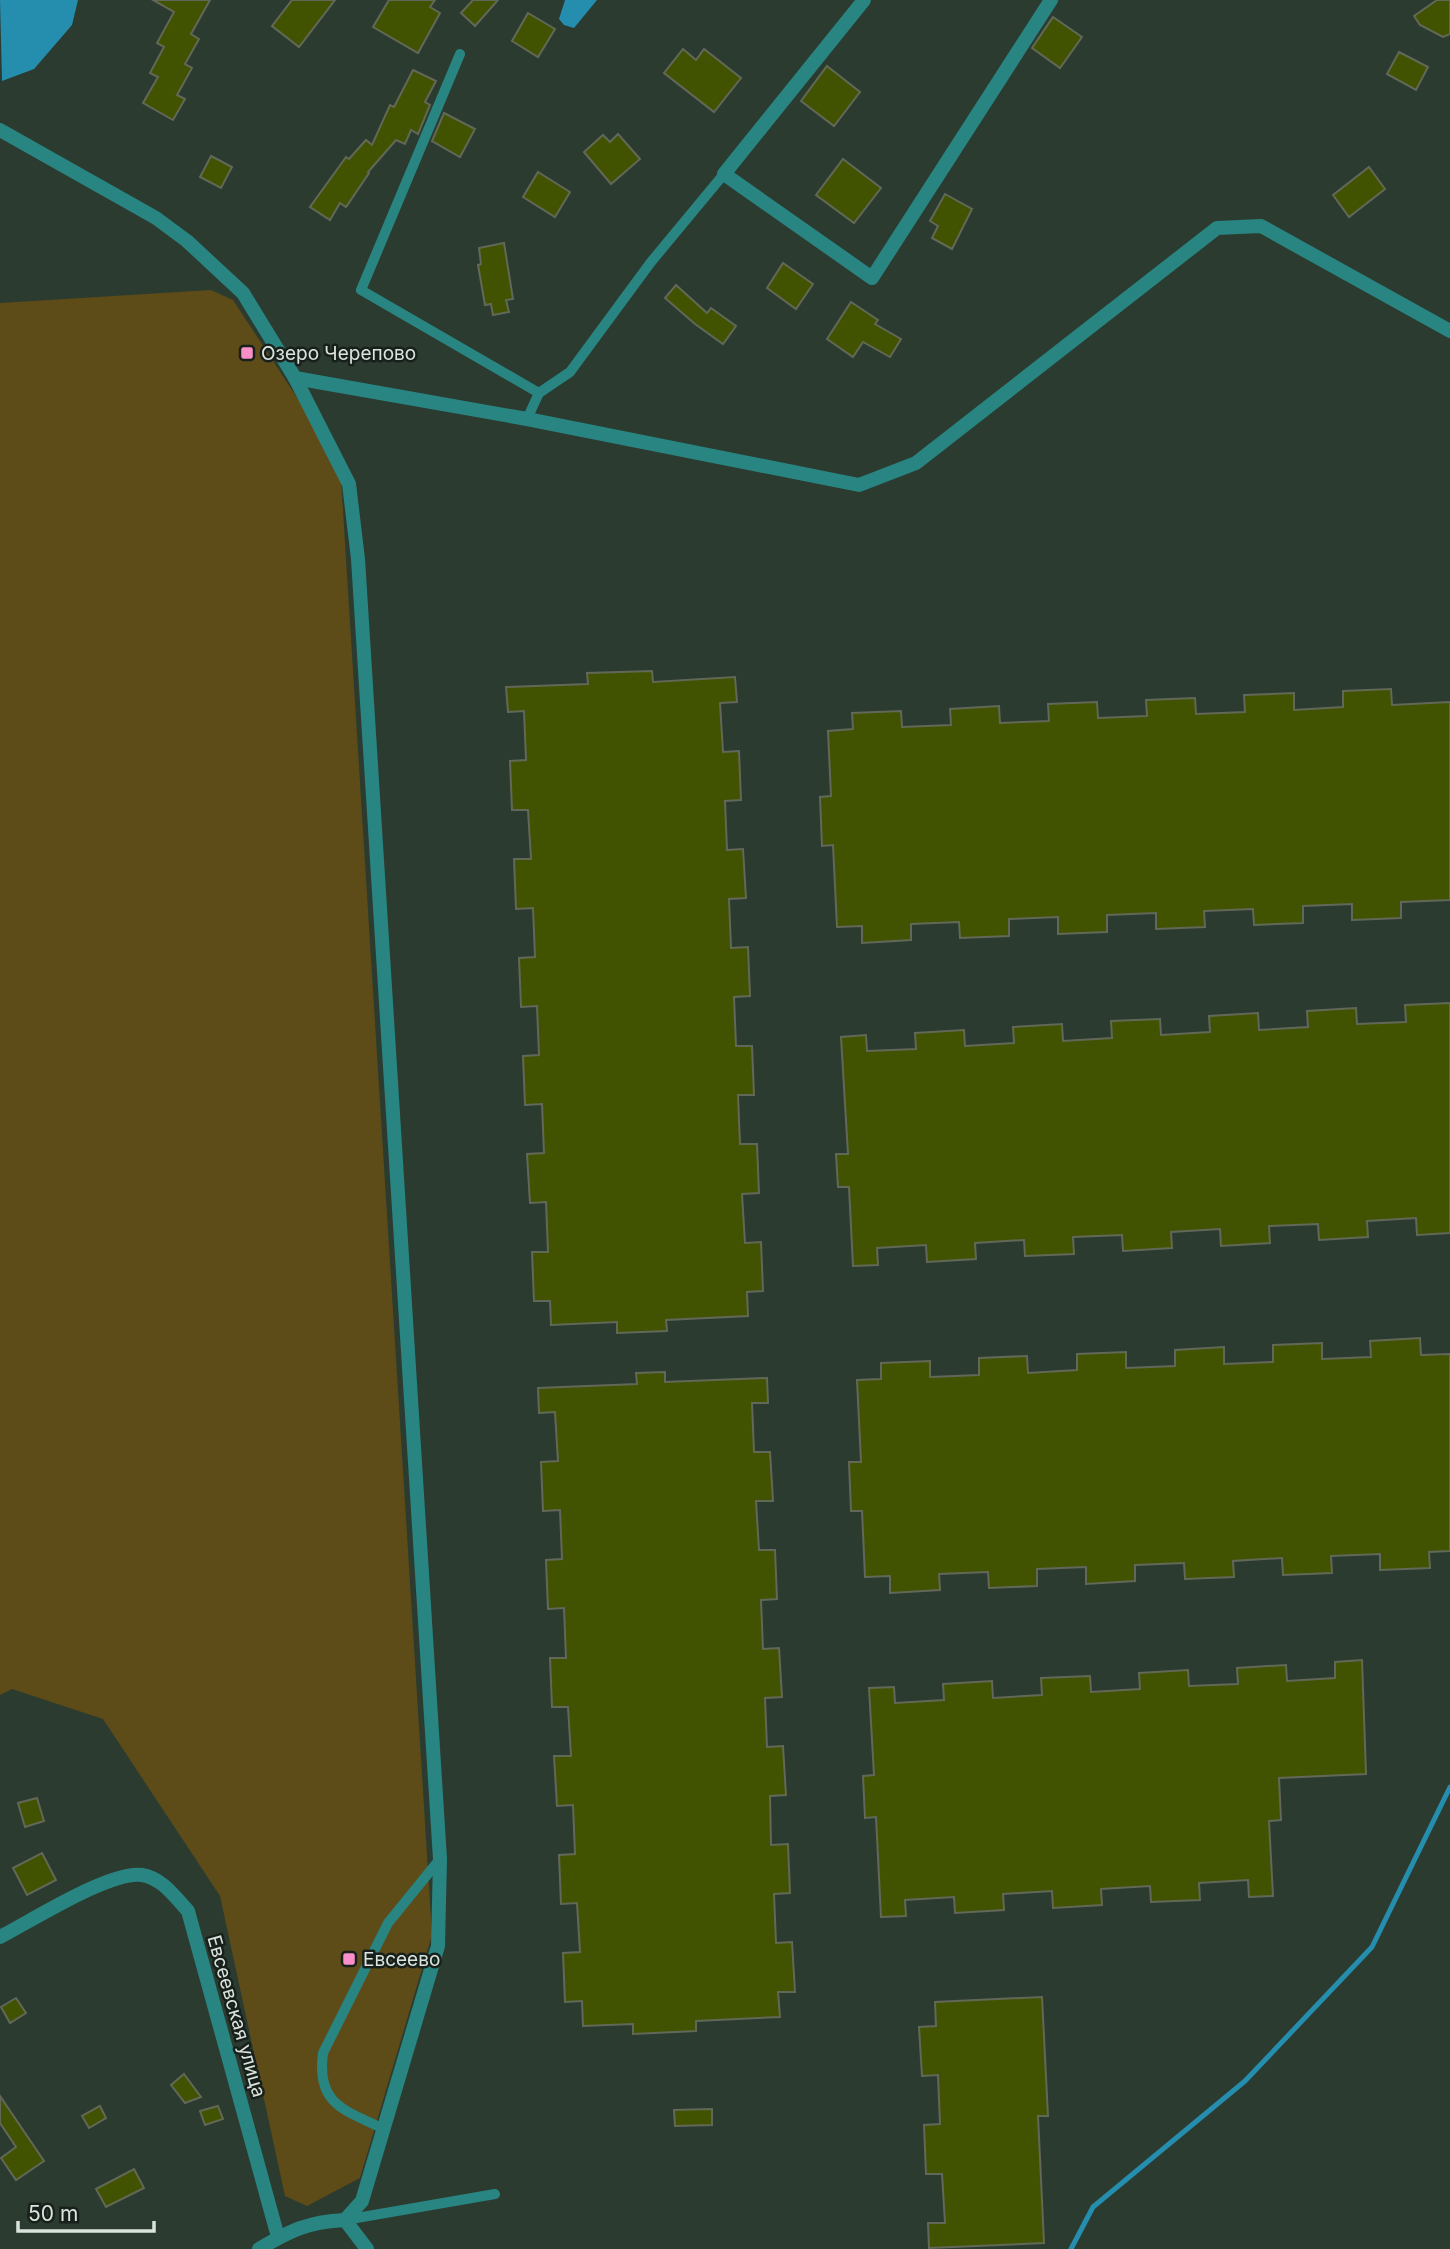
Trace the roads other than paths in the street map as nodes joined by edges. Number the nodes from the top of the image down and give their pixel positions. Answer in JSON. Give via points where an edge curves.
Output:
{"nodes":[{"id":1,"x":864,"y":0,"type":"edge"},
{"id":2,"x":1051,"y":0,"type":"edge"},
{"id":3,"x":460,"y":54,"type":"dead end"},
{"id":4,"x":0,"y":130,"type":"edge"},
{"id":5,"x":724,"y":174,"type":"junction"},
{"id":6,"x":1450,"y":331,"type":"edge"},
{"id":7,"x":295,"y":379,"type":"junction"},
{"id":8,"x":539,"y":393,"type":"junction"},
{"id":9,"x":527,"y":419,"type":"junction"},
{"id":10,"x":440,"y":1859,"type":"junction"},
{"id":11,"x":0,"y":1937,"type":"edge"},
{"id":12,"x":384,"y":2129,"type":"junction"},
{"id":13,"x":495,"y":2194,"type":"dead end"},
{"id":14,"x":345,"y":2220,"type":"junction"},
{"id":15,"x":278,"y":2237,"type":"junction"},
{"id":16,"x":259,"y":2249,"type":"edge"},
{"id":17,"x":367,"y":2249,"type":"edge"}],
"edges":[{"from":1,"to":5,"type":"street"},
{"from":2,"to":5,"type":"street","via":[[872,278]]},
{"from":3,"to":8,"type":"lane","via":[[360,290]]},
{"from":4,"to":7,"type":"street","via":[[146,212],[187,241],[243,292]]},
{"from":5,"to":8,"type":"lane","via":[[651,262],[570,372]]},
{"from":6,"to":9,"type":"street","via":[[1261,226],[1217,228],[916,463],[859,485]]},
{"from":7,"to":9,"type":"street"},
{"from":7,"to":10,"type":"street","via":[[349,484],[358,559]]},
{"from":8,"to":9,"type":"lane"},
{"from":10,"to":12,"type":"street","via":[[438,1946]]},
{"from":10,"to":12,"type":"lane","via":[[388,1923],[323,2053],[325,2089],[335,2105]]},
{"from":11,"to":15,"type":"street","name":"Евсеевская улица","via":[[113,1878],[142,1875],[164,1885],[188,1911]]},
{"from":12,"to":14,"type":"street","via":[[362,2201]]},
{"from":13,"to":14,"type":"lane"},
{"from":14,"to":15,"type":"street","via":[[314,2222]]},
{"from":14,"to":17,"type":"street"},
{"from":15,"to":16,"type":"street"}]}
